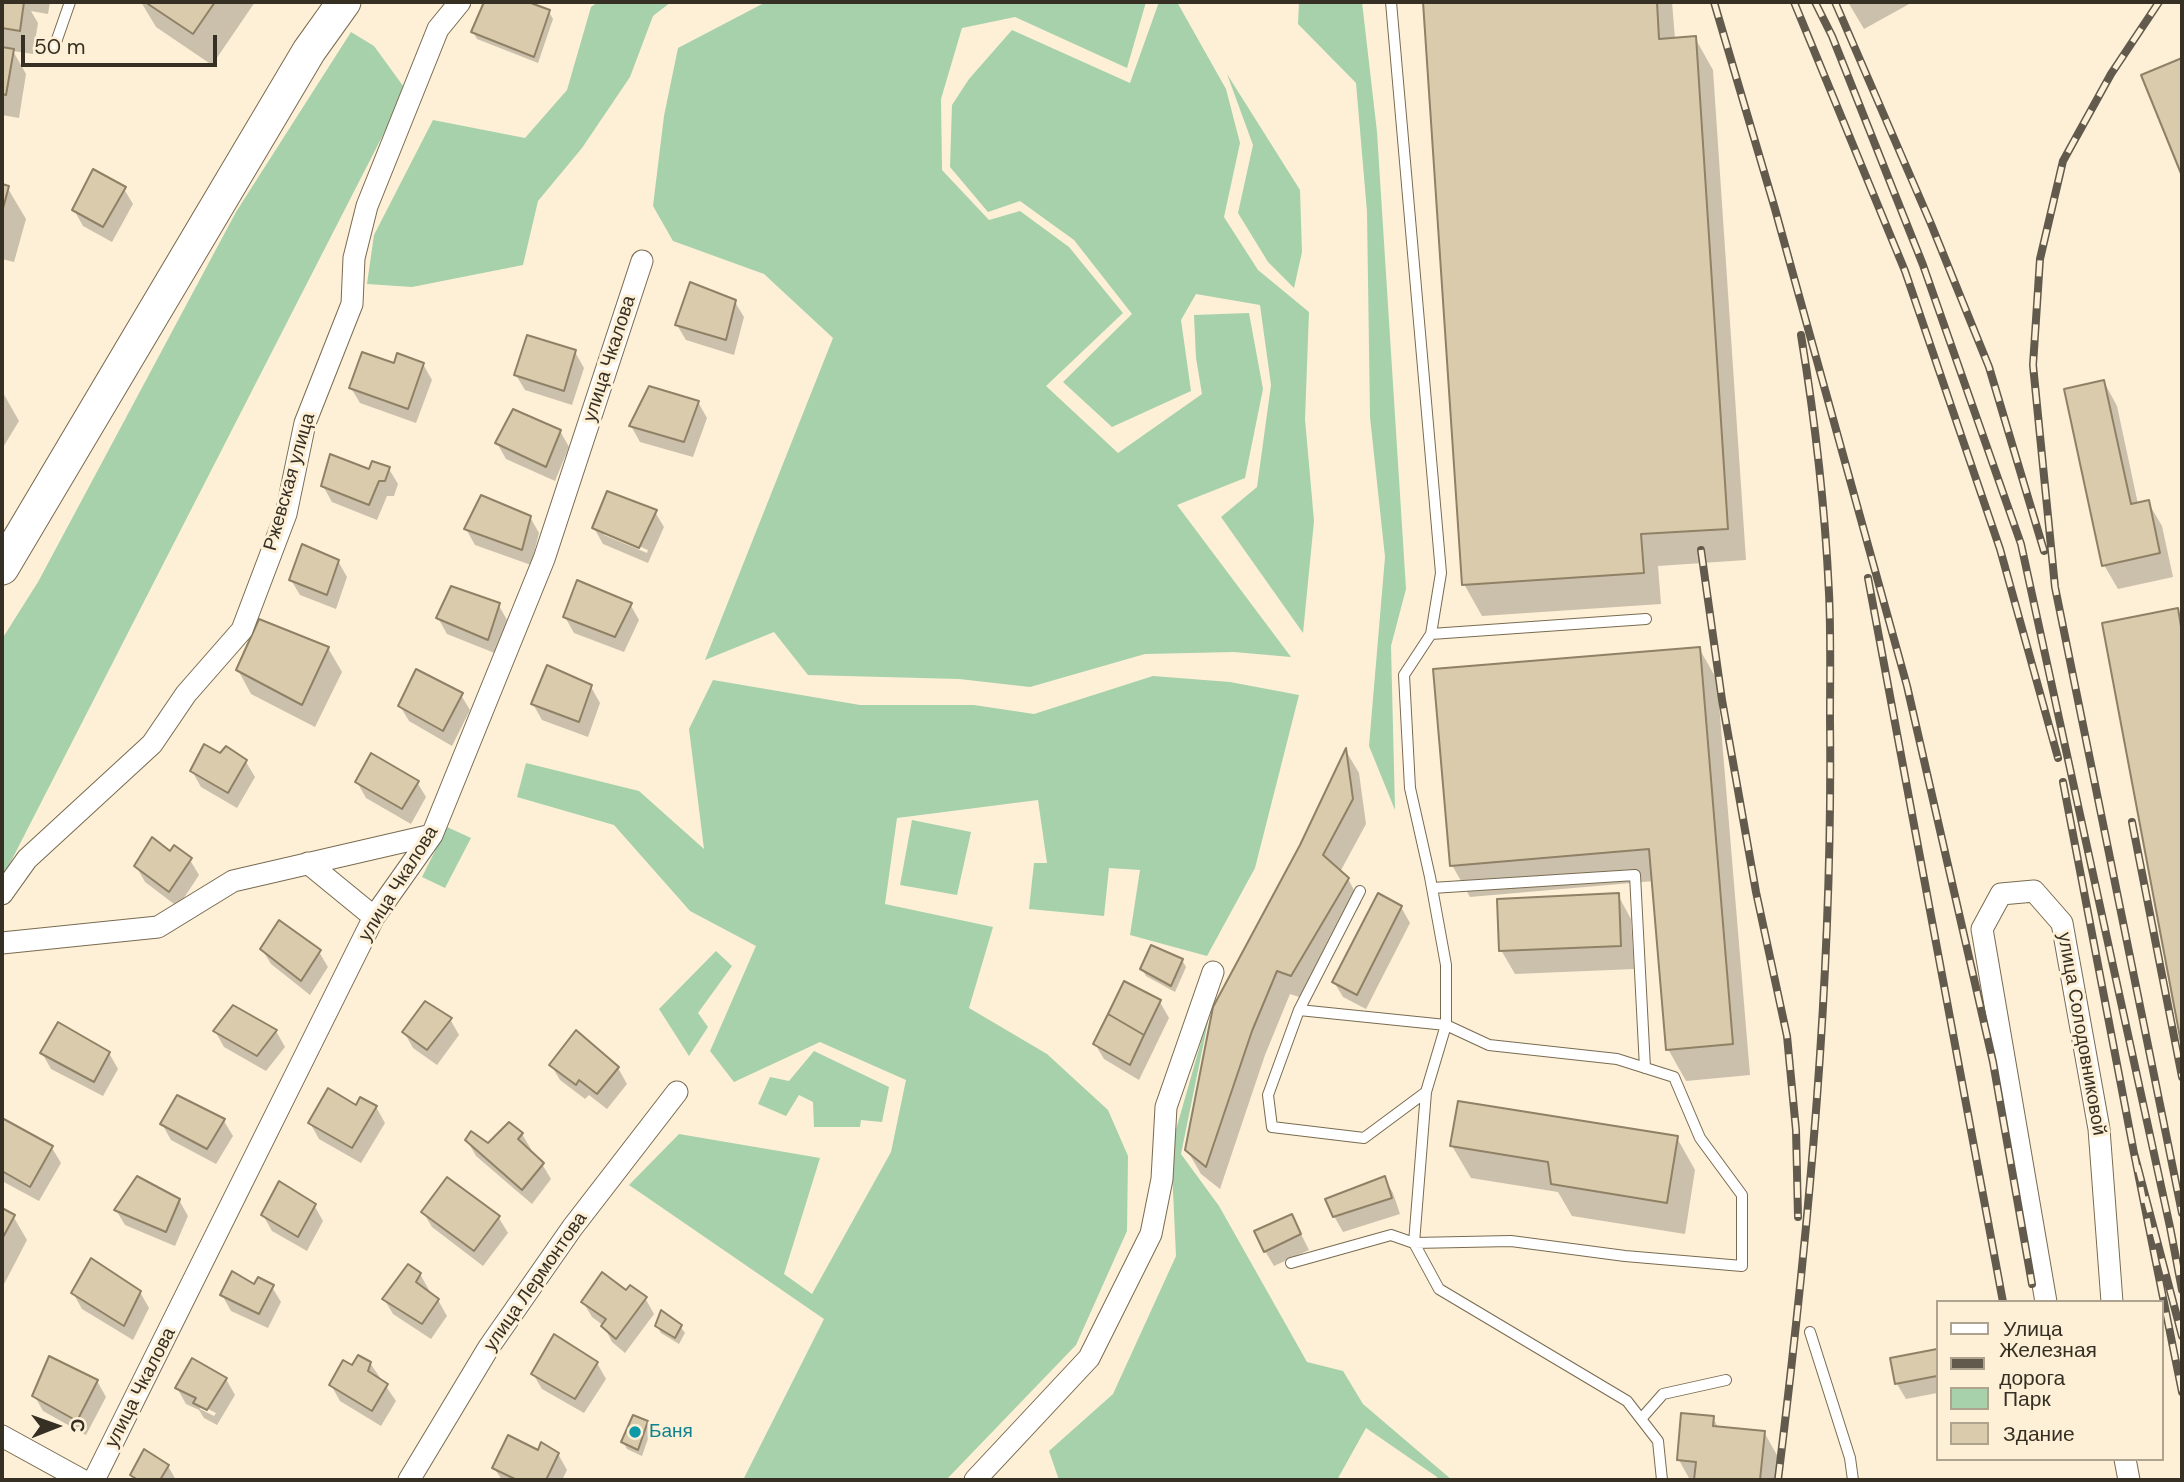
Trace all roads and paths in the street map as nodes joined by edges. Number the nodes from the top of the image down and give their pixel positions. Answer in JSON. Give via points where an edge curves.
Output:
{"nodes":[{"id":1,"x":70,"y":2,"type":"edge"},
{"id":2,"x":344,"y":2,"type":"edge"},
{"id":3,"x":460,"y":2,"type":"edge"},
{"id":4,"x":1391,"y":2,"type":"edge"},
{"id":5,"x":55,"y":45,"type":"dead end"},
{"id":6,"x":642,"y":261,"type":"dead end"},
{"id":7,"x":2,"y":568,"type":"edge"},
{"id":8,"x":1646,"y":620,"type":"dead end"},
{"id":9,"x":1431,"y":634,"type":"junction"},
{"id":10,"x":432,"y":835,"type":"junction"},
{"id":11,"x":308,"y":863,"type":"junction"},
{"id":12,"x":1432,"y":888,"type":"junction"},
{"id":13,"x":1360,"y":891,"type":"dead end"},
{"id":14,"x":2,"y":894,"type":"edge"},
{"id":15,"x":374,"y":917,"type":"junction"},
{"id":16,"x":2,"y":943,"type":"edge"},
{"id":17,"x":1213,"y":972,"type":"dead end"},
{"id":18,"x":1299,"y":1010,"type":"junction"},
{"id":19,"x":1446,"y":1025,"type":"junction"},
{"id":20,"x":1645,"y":1068,"type":"junction"},
{"id":21,"x":677,"y":1092,"type":"dead end"},
{"id":22,"x":1426,"y":1092,"type":"junction"},
{"id":23,"x":1414,"y":1243,"type":"junction"},
{"id":24,"x":1291,"y":1263,"type":"dead end"},
{"id":25,"x":2046,"y":1300,"type":"edge"},
{"id":26,"x":2112,"y":1300,"type":"edge"},
{"id":27,"x":1810,"y":1332,"type":"dead end"},
{"id":28,"x":1726,"y":1381,"type":"dead end"},
{"id":29,"x":1641,"y":1419,"type":"junction"},
{"id":30,"x":2,"y":1436,"type":"edge"},
{"id":31,"x":2125,"y":1461,"type":"edge"},
{"id":32,"x":82,"y":1480,"type":"edge"},
{"id":33,"x":94,"y":1480,"type":"edge"},
{"id":34,"x":409,"y":1480,"type":"edge"},
{"id":35,"x":975,"y":1480,"type":"edge"},
{"id":36,"x":1662,"y":1480,"type":"edge"},
{"id":37,"x":1853,"y":1480,"type":"edge"},
{"id":38,"x":2129,"y":1480,"type":"edge"}],
"edges":[{"from":1,"to":5,"type":"lane"},
{"from":2,"to":7,"type":"main road","via":[[309,51]]},
{"from":3,"to":14,"type":"street","name":"Ржевская улица","via":[[438,29],[367,206],[354,258],[352,304],[304,423],[286,514],[242,630],[186,694],[152,744],[27,859]]},
{"from":4,"to":9,"type":"lane","via":[[1441,573]]},
{"from":6,"to":10,"type":"street","name":"улица Чкалова","via":[[544,559]]},
{"from":8,"to":9,"type":"lane"},
{"from":9,"to":12,"type":"lane","via":[[1405,675],[1409,788]]},
{"from":10,"to":11,"type":"street"},
{"from":10,"to":15,"type":"street","name":"улица Чкалова"},
{"from":11,"to":15,"type":"street"},
{"from":11,"to":16,"type":"street","via":[[233,881],[158,927]]},
{"from":12,"to":19,"type":"lane","via":[[1446,965]]},
{"from":12,"to":20,"type":"lane","via":[[1634,875]]},
{"from":13,"to":18,"type":"lane"},
{"from":15,"to":33,"type":"street","name":"улица Чкалова"},
{"from":17,"to":35,"type":"street","via":[[1166,1107],[1162,1179],[1151,1234],[1089,1358]]},
{"from":18,"to":19,"type":"lane"},
{"from":18,"to":22,"type":"lane","via":[[1268,1095],[1272,1127],[1364,1138]]},
{"from":19,"to":20,"type":"lane","via":[[1489,1045],[1617,1059]]},
{"from":19,"to":22,"type":"lane"},
{"from":20,"to":23,"type":"lane","via":[[1674,1077],[1700,1138],[1742,1195],[1742,1266],[1511,1241]]},
{"from":21,"to":34,"type":"street","name":"улица Лермонтова","via":[[488,1347]]},
{"from":22,"to":23,"type":"lane"},
{"from":23,"to":24,"type":"lane","via":[[1391,1235]]},
{"from":23,"to":29,"type":"lane","via":[[1439,1289],[1627,1401]]},
{"from":25,"to":26,"type":"street","name":"улица Солодовниковой","via":[[1982,929],[2001,894],[2035,891],[2062,923],[2099,1129]]},
{"from":27,"to":37,"type":"lane"},
{"from":28,"to":29,"type":"lane","via":[[1663,1394]]},
{"from":29,"to":36,"type":"lane","via":[[1658,1441]]},
{"from":30,"to":32,"type":"street"},
{"from":31,"to":38,"type":"street"}]}
